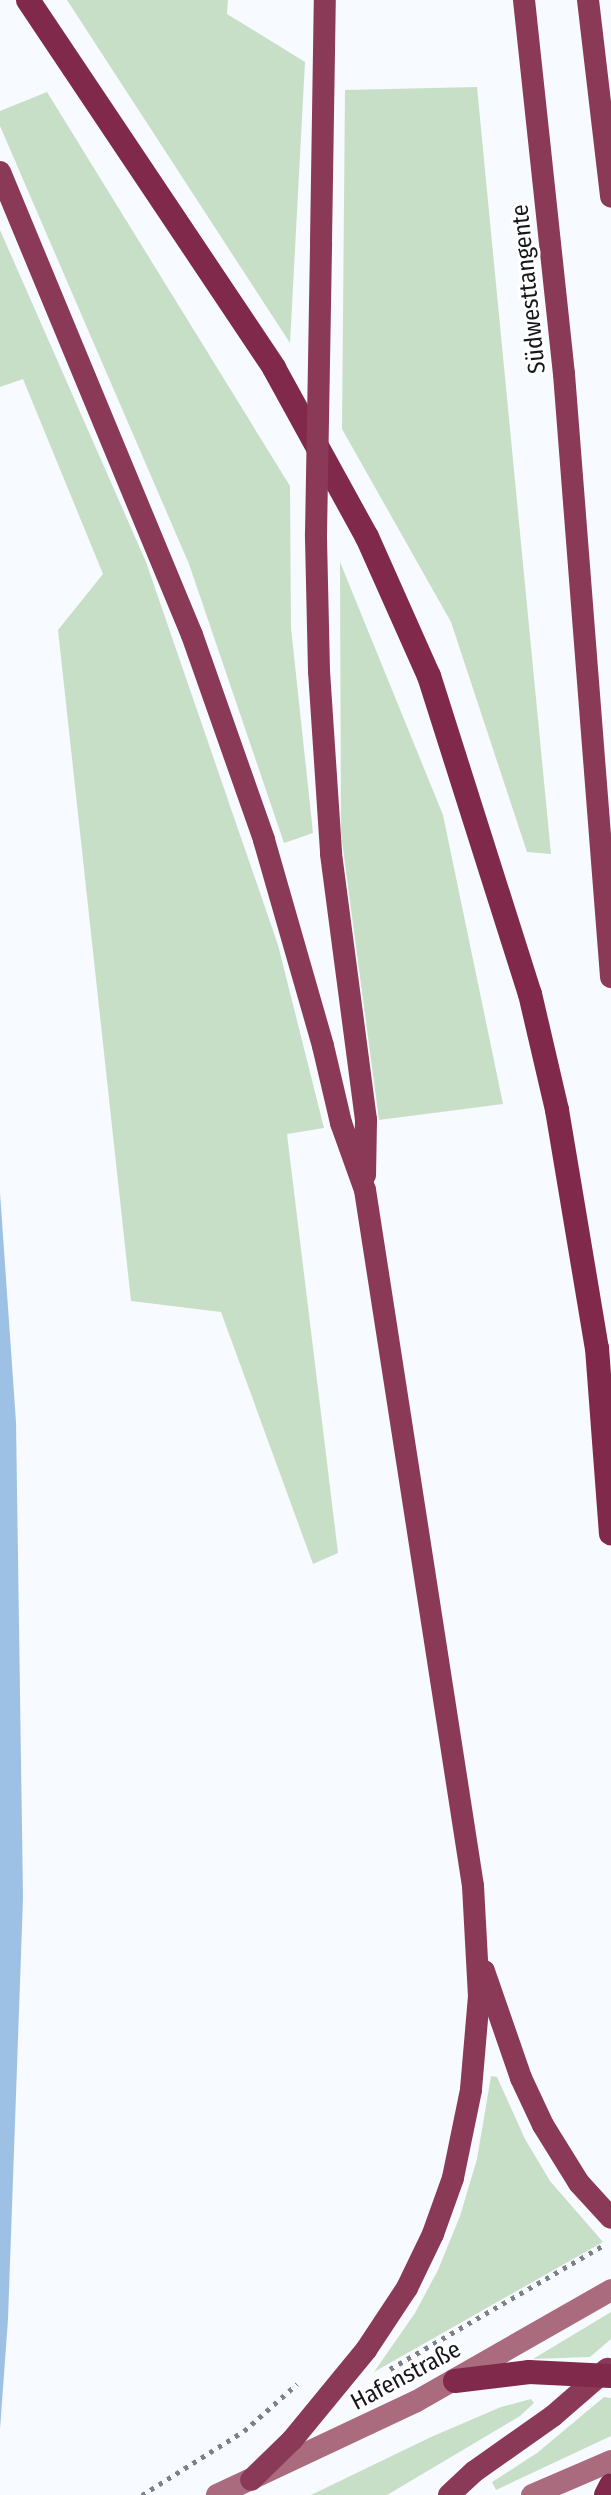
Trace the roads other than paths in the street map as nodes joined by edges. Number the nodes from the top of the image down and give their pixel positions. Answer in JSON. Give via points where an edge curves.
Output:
{"nodes":[{"id":1,"x":28,"y":0,"type":"edge"},
{"id":2,"x":325,"y":0,"type":"edge"},
{"id":3,"x":524,"y":0,"type":"edge"},
{"id":4,"x":588,"y":0,"type":"edge"},
{"id":5,"x":0,"y":172,"type":"edge"},
{"id":6,"x":611,"y":197,"type":"edge"},
{"id":7,"x":611,"y":977,"type":"edge"},
{"id":8,"x":365,"y":1190,"type":"junction"},
{"id":9,"x":611,"y":1533,"type":"edge"},
{"id":10,"x":478,"y":1950,"type":"junction"},
{"id":11,"x":611,"y":2218,"type":"edge"},
{"id":12,"x":611,"y":2290,"type":"edge"},
{"id":13,"x":608,"y":2372,"type":"edge"},
{"id":14,"x":455,"y":2381,"type":"junction"},
{"id":15,"x":611,"y":2461,"type":"edge"},
{"id":16,"x":251,"y":2480,"type":"junction"},
{"id":17,"x":611,"y":2485,"type":"edge"},
{"id":18,"x":217,"y":2495,"type":"edge"},
{"id":19,"x":449,"y":2495,"type":"edge"},
{"id":20,"x":532,"y":2495,"type":"edge"},
{"id":21,"x":606,"y":2495,"type":"edge"}],
"edges":[{"from":1,"to":9,"type":"highway","via":[[274,368],[367,537],[429,676],[522,967],[560,1124],[597,1348]]},
{"from":2,"to":8,"type":"highway","bridge":true,"via":[[316,534],[319,671],[331,854],[366,1120]]},
{"from":3,"to":7,"type":"highway","name":"Südwesttangente","via":[[581,573]]},
{"from":4,"to":6,"type":"highway"},
{"from":5,"to":8,"type":"highway","via":[[192,635],[264,840],[341,1123]]},
{"from":8,"to":10,"type":"highway","via":[[461,1799]]},
{"from":10,"to":11,"type":"highway","via":[[537,2114],[579,2183]]},
{"from":10,"to":16,"type":"highway","via":[[478,2029],[467,2119],[433,2234],[407,2288],[366,2350],[292,2440]]},
{"from":12,"to":14,"type":"main road","name":"Hafenstraße"},
{"from":13,"to":14,"type":"highway","via":[[529,2372]]},
{"from":13,"to":19,"type":"highway"},
{"from":14,"to":16,"type":"main road","name":"Hafenstraße"},
{"from":15,"to":20,"type":"main road"},
{"from":16,"to":18,"type":"main road","name":"Hafenstraße"},
{"from":17,"to":21,"type":"highway"}]}
